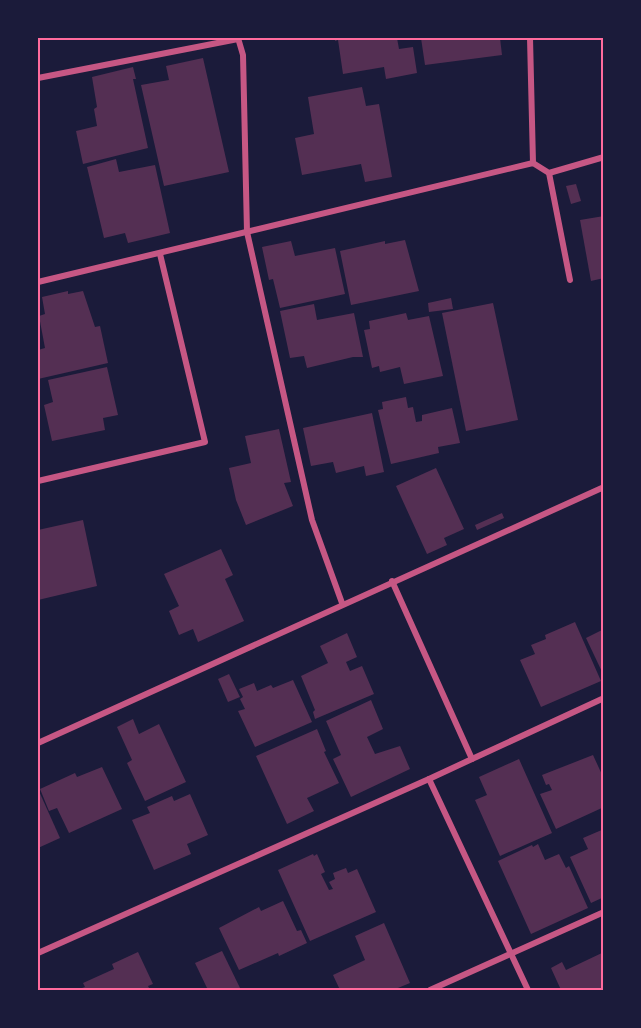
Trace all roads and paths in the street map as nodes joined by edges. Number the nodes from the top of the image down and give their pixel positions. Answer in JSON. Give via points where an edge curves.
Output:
{"nodes":[{"id":1,"x":238,"y":38,"type":"edge"},
{"id":2,"x":530,"y":38,"type":"edge"},
{"id":3,"x":38,"y":78,"type":"edge"},
{"id":4,"x":603,"y":157,"type":"edge"},
{"id":5,"x":533,"y":163,"type":"junction"},
{"id":6,"x":549,"y":173,"type":"junction"},
{"id":7,"x":247,"y":232,"type":"junction"},
{"id":8,"x":160,"y":254,"type":"junction"},
{"id":9,"x":570,"y":280,"type":"dead end"},
{"id":10,"x":38,"y":282,"type":"edge"},
{"id":11,"x":38,"y":481,"type":"edge"},
{"id":12,"x":603,"y":486,"type":"edge"},
{"id":13,"x":392,"y":581,"type":"junction"},
{"id":14,"x":342,"y":603,"type":"junction"},
{"id":15,"x":603,"y":698,"type":"edge"},
{"id":16,"x":38,"y":743,"type":"edge"},
{"id":17,"x":472,"y":759,"type":"junction"},
{"id":18,"x":429,"y":779,"type":"junction"},
{"id":19,"x":603,"y":912,"type":"edge"},
{"id":20,"x":38,"y":953,"type":"edge"},
{"id":21,"x":511,"y":953,"type":"junction"},
{"id":22,"x":430,"y":990,"type":"edge"},
{"id":23,"x":528,"y":990,"type":"edge"}],
"edges":[{"from":1,"to":3,"type":"street"},
{"from":1,"to":7,"type":"street","via":[[243,55]]},
{"from":2,"to":5,"type":"street"},
{"from":4,"to":6,"type":"street"},
{"from":5,"to":6,"type":"street"},
{"from":5,"to":7,"type":"street"},
{"from":6,"to":9,"type":"street"},
{"from":7,"to":8,"type":"street"},
{"from":7,"to":14,"type":"street","via":[[312,520]]},
{"from":8,"to":10,"type":"street"},
{"from":8,"to":11,"type":"street","via":[[205,442]]},
{"from":12,"to":13,"type":"street"},
{"from":13,"to":14,"type":"street"},
{"from":13,"to":17,"type":"street"},
{"from":14,"to":16,"type":"street"},
{"from":15,"to":17,"type":"street"},
{"from":17,"to":18,"type":"street"},
{"from":18,"to":20,"type":"street"},
{"from":18,"to":21,"type":"street"},
{"from":19,"to":21,"type":"street"},
{"from":21,"to":22,"type":"street"},
{"from":21,"to":23,"type":"street"}]}
